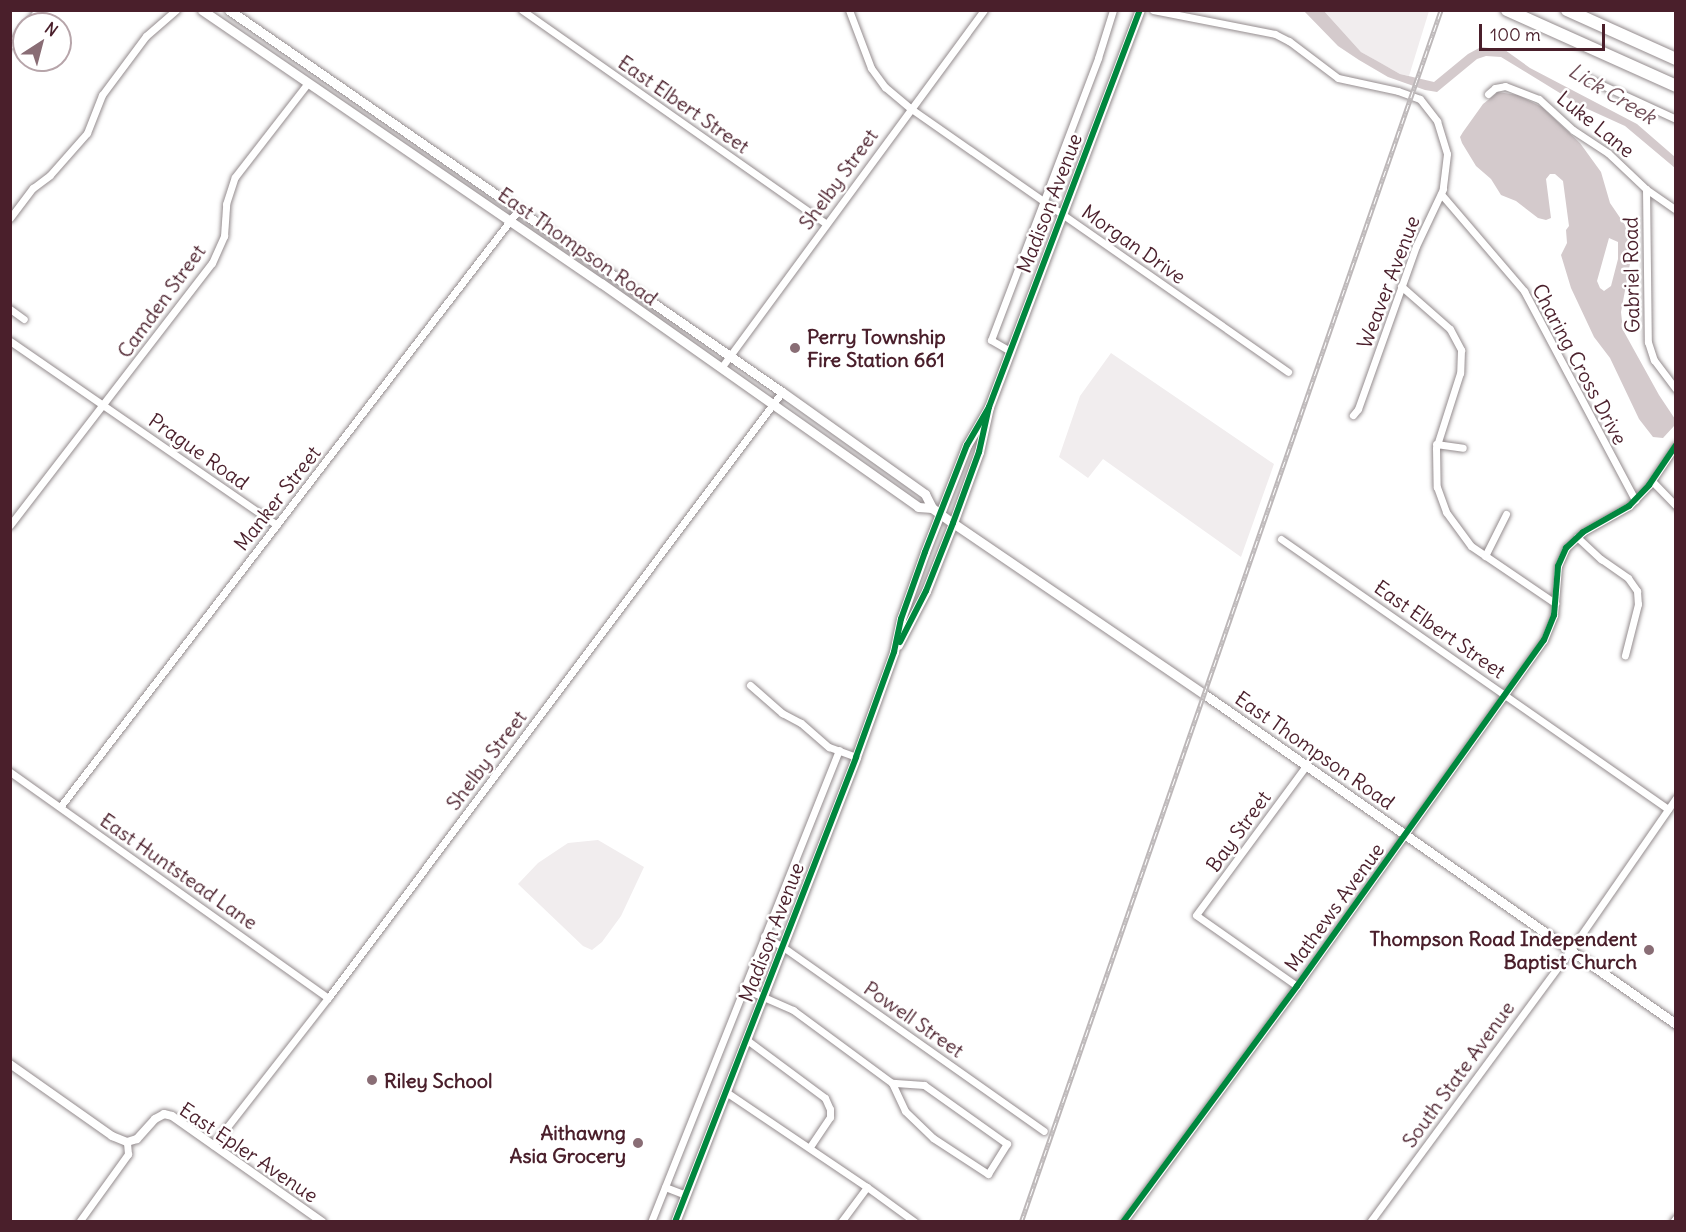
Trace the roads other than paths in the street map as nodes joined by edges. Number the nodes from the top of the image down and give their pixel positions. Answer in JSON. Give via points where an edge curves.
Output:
{"nodes":[{"id":1,"x":176,"y":10,"type":"edge"},
{"id":2,"x":202,"y":10,"type":"edge"},
{"id":3,"x":229,"y":10,"type":"edge"},
{"id":4,"x":522,"y":10,"type":"edge"},
{"id":5,"x":849,"y":10,"type":"edge"},
{"id":6,"x":984,"y":10,"type":"edge"},
{"id":7,"x":1113,"y":10,"type":"edge"},
{"id":8,"x":1140,"y":10,"type":"edge"},
{"id":9,"x":1153,"y":10,"type":"edge"},
{"id":10,"x":1507,"y":10,"type":"edge"},
{"id":11,"x":1567,"y":10,"type":"edge"},
{"id":12,"x":1676,"y":59,"type":"edge"},
{"id":13,"x":319,"y":72,"type":"junction"},
{"id":14,"x":1587,"y":78,"type":"dead end"},
{"id":15,"x":308,"y":83,"type":"junction"},
{"id":16,"x":1676,"y":86,"type":"edge"},
{"id":17,"x":1488,"y":94,"type":"dead end"},
{"id":18,"x":910,"y":108,"type":"junction"},
{"id":19,"x":1676,"y":119,"type":"edge"},
{"id":20,"x":1646,"y":189,"type":"junction"},
{"id":21,"x":1441,"y":194,"type":"junction"},
{"id":22,"x":1044,"y":201,"type":"junction"},
{"id":23,"x":519,"y":209,"type":"junction"},
{"id":24,"x":1676,"y":210,"type":"edge"},
{"id":25,"x":1062,"y":214,"type":"junction"},
{"id":26,"x":10,"y":218,"type":"edge"},
{"id":27,"x":510,"y":221,"type":"junction"},
{"id":28,"x":826,"y":224,"type":"junction"},
{"id":29,"x":1401,"y":286,"type":"junction"},
{"id":30,"x":10,"y":309,"type":"edge"},
{"id":31,"x":24,"y":319,"type":"dead end"},
{"id":32,"x":10,"y":341,"type":"edge"},
{"id":33,"x":1010,"y":351,"type":"junction"},
{"id":34,"x":730,"y":356,"type":"junction"},
{"id":35,"x":721,"y":368,"type":"junction"},
{"id":36,"x":1288,"y":372,"type":"dead end"},
{"id":37,"x":1676,"y":389,"type":"edge"},
{"id":38,"x":782,"y":392,"type":"junction"},
{"id":39,"x":103,"y":405,"type":"junction"},
{"id":40,"x":773,"y":405,"type":"junction"},
{"id":41,"x":989,"y":407,"type":"junction"},
{"id":42,"x":1353,"y":415,"type":"dead end"},
{"id":43,"x":1436,"y":444,"type":"junction"},
{"id":44,"x":1676,"y":445,"type":"edge"},
{"id":45,"x":1463,"y":448,"type":"dead end"},
{"id":46,"x":1652,"y":481,"type":"junction"},
{"id":47,"x":1635,"y":500,"type":"junction"},
{"id":48,"x":1676,"y":506,"type":"edge"},
{"id":49,"x":936,"y":511,"type":"junction"},
{"id":50,"x":1506,"y":514,"type":"dead end"},
{"id":51,"x":953,"y":523,"type":"junction"},
{"id":52,"x":10,"y":525,"type":"edge"},
{"id":53,"x":276,"y":525,"type":"junction"},
{"id":54,"x":1577,"y":537,"type":"junction"},
{"id":55,"x":1281,"y":539,"type":"dead end"},
{"id":56,"x":1485,"y":556,"type":"junction"},
{"id":57,"x":1555,"y":603,"type":"junction"},
{"id":58,"x":894,"y":652,"type":"junction"},
{"id":59,"x":1625,"y":655,"type":"dead end"},
{"id":60,"x":750,"y":685,"type":"dead end"},
{"id":61,"x":1504,"y":695,"type":"junction"},
{"id":62,"x":839,"y":750,"type":"junction"},
{"id":63,"x":856,"y":757,"type":"junction"},
{"id":64,"x":1306,"y":765,"type":"junction"},
{"id":65,"x":10,"y":772,"type":"edge"},
{"id":66,"x":1676,"y":798,"type":"edge"},
{"id":67,"x":60,"y":807,"type":"junction"},
{"id":68,"x":1668,"y":808,"type":"junction"},
{"id":69,"x":1406,"y":835,"type":"junction"},
{"id":70,"x":764,"y":936,"type":"junction"},
{"id":71,"x":783,"y":947,"type":"junction"},
{"id":72,"x":1570,"y":951,"type":"junction"},
{"id":73,"x":1297,"y":986,"type":"junction"},
{"id":74,"x":743,"y":988,"type":"junction"},
{"id":75,"x":764,"y":997,"type":"junction"},
{"id":76,"x":328,"y":998,"type":"junction"},
{"id":77,"x":1676,"y":1024,"type":"edge"},
{"id":78,"x":747,"y":1040,"type":"junction"},
{"id":79,"x":10,"y":1064,"type":"edge"},
{"id":80,"x":892,"y":1083,"type":"junction"},
{"id":81,"x":726,"y":1092,"type":"junction"},
{"id":82,"x":1044,"y":1131,"type":"dead end"},
{"id":83,"x":127,"y":1142,"type":"junction"},
{"id":84,"x":213,"y":1145,"type":"junction"},
{"id":85,"x":809,"y":1148,"type":"junction"},
{"id":86,"x":665,"y":1187,"type":"junction"},
{"id":87,"x":867,"y":1187,"type":"junction"},
{"id":88,"x":686,"y":1195,"type":"junction"},
{"id":89,"x":79,"y":1221,"type":"edge"},
{"id":90,"x":322,"y":1221,"type":"edge"},
{"id":91,"x":651,"y":1221,"type":"edge"},
{"id":92,"x":675,"y":1221,"type":"edge"},
{"id":93,"x":841,"y":1221,"type":"edge"},
{"id":94,"x":915,"y":1221,"type":"edge"},
{"id":95,"x":1123,"y":1221,"type":"edge"},
{"id":96,"x":1370,"y":1221,"type":"edge"}],
"edges":[{"from":1,"to":26,"type":"street","via":[[146,36],[102,95],[87,133],[33,188]]},
{"from":2,"to":15,"type":"main road","name":"East Thompson Road"},
{"from":3,"to":13,"type":"main road","name":"East Thompson Road"},
{"from":4,"to":28,"type":"street","name":"East Elbert Street"},
{"from":5,"to":18,"type":"street","name":"Morgan Drive","via":[[871,68],[885,87]]},
{"from":6,"to":18,"type":"street","name":"Shelby Street"},
{"from":7,"to":22,"type":"street","name":"Madison Avenue"},
{"from":8,"to":25,"type":"main road","name":"Madison Avenue"},
{"from":9,"to":21,"type":"street","name":"Weaver Avenue","via":[[1275,34],[1341,80],[1420,99],[1437,121],[1444,139],[1446,178]]},
{"from":10,"to":16,"type":"highway"},
{"from":11,"to":12,"type":"highway"},
{"from":13,"to":15,"type":"main road"},
{"from":13,"to":23,"type":"main road","name":"East Thompson Road"},
{"from":14,"to":19,"type":"street"},
{"from":15,"to":27,"type":"main road","name":"East Thompson Road"},
{"from":15,"to":39,"type":"street","name":"Camden Street","via":[[235,177],[226,204],[224,236],[212,263]]},
{"from":17,"to":20,"type":"street","name":"Luke Lane","via":[[1505,86],[1539,99],[1573,130],[1608,153]]},
{"from":18,"to":22,"type":"street","name":"Morgan Drive"},
{"from":18,"to":28,"type":"street","name":"Shelby Street"},
{"from":20,"to":24,"type":"street","name":"Luke Lane"},
{"from":20,"to":37,"type":"street","name":"Gabriel Road","via":[[1648,342],[1654,360]]},
{"from":21,"to":29,"type":"street","name":"Weaver Avenue"},
{"from":21,"to":47,"type":"street","name":"Charing Cross Drive","via":[[1524,291]]},
{"from":22,"to":25,"type":"street","name":"Morgan Drive"},
{"from":22,"to":33,"type":"street","name":"Madison Avenue","via":[[991,340]]},
{"from":23,"to":27,"type":"street","name":"Manker Street"},
{"from":23,"to":34,"type":"main road","name":"East Thompson Road"},
{"from":25,"to":33,"type":"main road","name":"Madison Avenue"},
{"from":25,"to":36,"type":"street","name":"Morgan Drive"},
{"from":27,"to":35,"type":"main road","name":"East Thompson Road"},
{"from":27,"to":53,"type":"street","name":"Manker Street"},
{"from":28,"to":34,"type":"street","name":"Shelby Street"},
{"from":29,"to":42,"type":"street","name":"Weaver Avenue"},
{"from":29,"to":43,"type":"street","via":[[1450,329],[1461,350],[1459,376]]},
{"from":30,"to":31,"type":"street"},
{"from":32,"to":39,"type":"street","name":"Prague Road"},
{"from":33,"to":41,"type":"main road","name":"Madison Avenue"},
{"from":34,"to":35,"type":"street","name":"Shelby Street"},
{"from":34,"to":38,"type":"main road","name":"East Thompson Road"},
{"from":35,"to":40,"type":"main road","name":"East Thompson Road"},
{"from":38,"to":40,"type":"street","name":"Shelby Street"},
{"from":38,"to":49,"type":"main road","name":"East Thompson Road","via":[[925,494]]},
{"from":39,"to":52,"type":"street","name":"Camden Street"},
{"from":39,"to":53,"type":"street","name":"Prague Road"},
{"from":40,"to":49,"type":"main road","name":"East Thompson Road","via":[[918,507]]},
{"from":40,"to":76,"type":"street","name":"Shelby Street"},
{"from":41,"to":49,"type":"main road","name":"Madison Avenue"},
{"from":41,"to":51,"type":"main road","name":"Madison Avenue","via":[[979,452]]},
{"from":43,"to":45,"type":"street"},
{"from":43,"to":56,"type":"street","via":[[1435,475],[1443,505],[1461,535]]},
{"from":44,"to":46,"type":"street"},
{"from":46,"to":47,"type":"street"},
{"from":46,"to":48,"type":"street"},
{"from":47,"to":54,"type":"street"},
{"from":49,"to":51,"type":"main road","name":"East Thompson Road"},
{"from":49,"to":58,"type":"main road","name":"Madison Avenue"},
{"from":50,"to":56,"type":"street"},
{"from":51,"to":58,"type":"main road","name":"Madison Avenue","via":[[926,591]]},
{"from":51,"to":64,"type":"main road","name":"East Thompson Road"},
{"from":53,"to":67,"type":"street","name":"Manker Street"},
{"from":54,"to":57,"type":"street","name":"Mathews Avenue","via":[[1559,562]]},
{"from":54,"to":59,"type":"street","via":[[1628,578],[1637,591],[1638,604]]},
{"from":55,"to":61,"type":"street","name":"East Elbert Street"},
{"from":56,"to":57,"type":"street"},
{"from":57,"to":61,"type":"street","name":"Mathews Avenue","via":[[1546,637]]},
{"from":58,"to":63,"type":"main road","name":"Madison Avenue"},
{"from":60,"to":62,"type":"street","via":[[829,747]]},
{"from":61,"to":68,"type":"street","name":"East Elbert Street"},
{"from":61,"to":69,"type":"street","name":"Mathews Avenue"},
{"from":62,"to":63,"type":"street"},
{"from":62,"to":70,"type":"street","name":"Madison Avenue"},
{"from":63,"to":71,"type":"main road","name":"Madison Avenue"},
{"from":64,"to":69,"type":"main road","name":"East Thompson Road"},
{"from":64,"to":73,"type":"street","name":"Bay Street","via":[[1196,915]]},
{"from":65,"to":67,"type":"street","name":"East Huntstead Lane"},
{"from":66,"to":68,"type":"street","name":"South State Avenue"},
{"from":67,"to":76,"type":"street","name":"East Huntstead Lane"},
{"from":68,"to":72,"type":"street","name":"South State Avenue"},
{"from":69,"to":72,"type":"main road","name":"East Thompson Road"},
{"from":69,"to":73,"type":"street","name":"Mathews Avenue"},
{"from":70,"to":71,"type":"street","name":"Powell Street"},
{"from":70,"to":74,"type":"street","name":"Madison Avenue"},
{"from":71,"to":75,"type":"main road","name":"Madison Avenue"},
{"from":71,"to":82,"type":"street","name":"Powell Street"},
{"from":72,"to":77,"type":"main road","name":"East Thompson Road"},
{"from":72,"to":96,"type":"street","name":"South State Avenue"},
{"from":73,"to":95,"type":"street","name":"Mathews Avenue"},
{"from":74,"to":75,"type":"street"},
{"from":74,"to":86,"type":"street","name":"Madison Avenue"},
{"from":75,"to":78,"type":"main road","name":"Madison Avenue"},
{"from":75,"to":80,"type":"street","via":[[793,1010]]},
{"from":76,"to":84,"type":"street","name":"Shelby Street"},
{"from":78,"to":81,"type":"main road","name":"Madison Avenue"},
{"from":78,"to":85,"type":"street","via":[[825,1098],[830,1117]]},
{"from":79,"to":83,"type":"street","via":[[112,1136]]},
{"from":80,"to":80,"type":"street","via":[[905,1111],[933,1138],[987,1174],[1007,1144],[924,1085]]},
{"from":81,"to":85,"type":"street"},
{"from":81,"to":88,"type":"main road","name":"Madison Avenue"},
{"from":83,"to":84,"type":"street","name":"East Epler Avenue","via":[[137,1139],[164,1114]]},
{"from":83,"to":89,"type":"street","via":[[128,1154]]},
{"from":84,"to":90,"type":"street","name":"East Epler Avenue"},
{"from":85,"to":87,"type":"street"},
{"from":86,"to":88,"type":"street"},
{"from":86,"to":91,"type":"street","name":"Madison Avenue"},
{"from":87,"to":93,"type":"street"},
{"from":87,"to":94,"type":"street"},
{"from":88,"to":92,"type":"main road","name":"Madison Avenue"}]}
